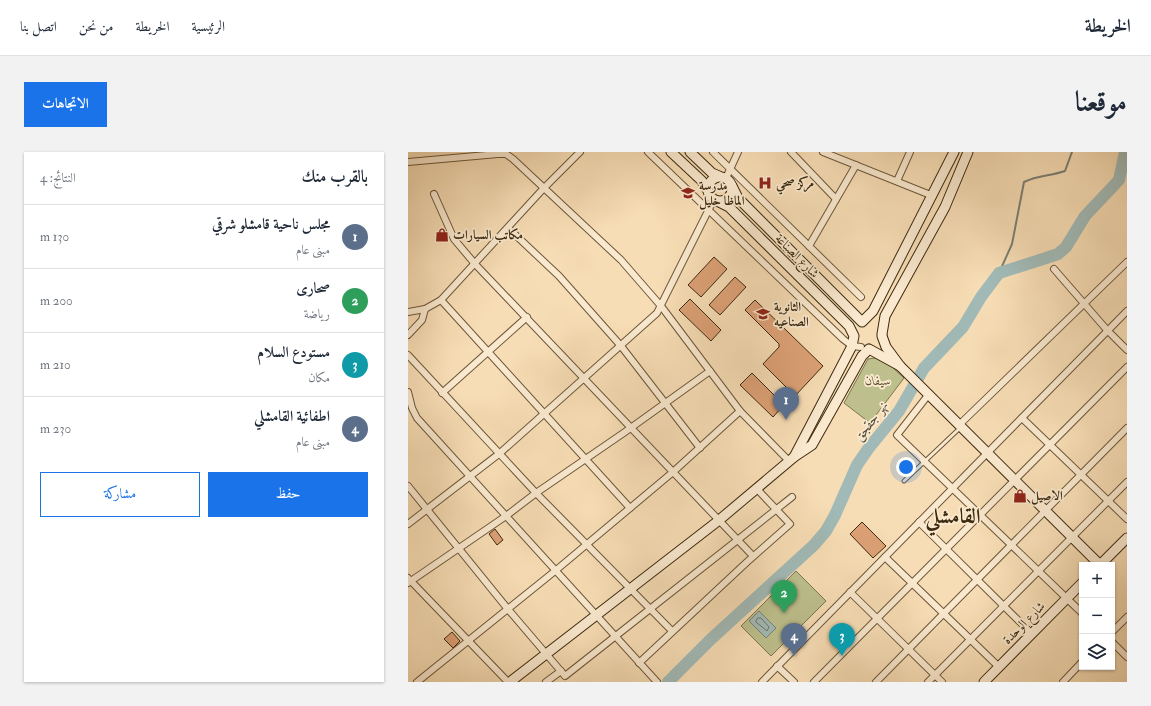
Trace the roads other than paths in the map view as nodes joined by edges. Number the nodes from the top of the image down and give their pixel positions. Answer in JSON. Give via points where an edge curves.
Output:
{"nodes":[{"id":1,"x":580,"y":152,"type":"edge"},
{"id":2,"x":648,"y":152,"type":"edge"},
{"id":3,"x":671,"y":152,"type":"edge"},
{"id":4,"x":690,"y":152,"type":"edge"},
{"id":5,"x":713,"y":152,"type":"edge"},
{"id":6,"x":738,"y":152,"type":"edge"},
{"id":7,"x":790,"y":152,"type":"edge"},
{"id":8,"x":823,"y":152,"type":"edge"},
{"id":9,"x":910,"y":152,"type":"edge"},
{"id":10,"x":954,"y":152,"type":"edge"},
{"id":11,"x":968,"y":152,"type":"edge"},
{"id":12,"x":408,"y":162,"type":"edge"},
{"id":13,"x":856,"y":165,"type":"junction"},
{"id":14,"x":730,"y":168,"type":"junction"},
{"id":15,"x":723,"y":177,"type":"junction"},
{"id":16,"x":897,"y":182,"type":"junction"},
{"id":17,"x":732,"y":186,"type":"junction"},
{"id":18,"x":543,"y":189,"type":"junction"},
{"id":19,"x":708,"y":191,"type":"junction"},
{"id":20,"x":434,"y":194,"type":"dead end"},
{"id":21,"x":933,"y":196,"type":"junction"},
{"id":22,"x":836,"y":199,"type":"junction"},
{"id":23,"x":715,"y":200,"type":"junction"},
{"id":24,"x":708,"y":210,"type":"junction"},
{"id":25,"x":508,"y":228,"type":"junction"},
{"id":26,"x":809,"y":246,"type":"junction"},
{"id":27,"x":1127,"y":262,"type":"edge"},
{"id":28,"x":475,"y":264,"type":"junction"},
{"id":29,"x":1054,"y":269,"type":"dead end"},
{"id":30,"x":861,"y":297,"type":"dead end"},
{"id":31,"x":441,"y":300,"type":"junction"},
{"id":32,"x":1084,"y":304,"type":"junction"},
{"id":33,"x":661,"y":306,"type":"junction"},
{"id":34,"x":425,"y":309,"type":"junction"},
{"id":35,"x":1127,"y":310,"type":"edge"},
{"id":36,"x":408,"y":312,"type":"edge"},
{"id":37,"x":527,"y":317,"type":"junction"},
{"id":38,"x":862,"y":322,"type":"junction"},
{"id":39,"x":1107,"y":330,"type":"junction"},
{"id":40,"x":408,"y":335,"type":"edge"},
{"id":41,"x":882,"y":335,"type":"junction"},
{"id":42,"x":854,"y":336,"type":"junction"},
{"id":43,"x":621,"y":346,"type":"junction"},
{"id":44,"x":861,"y":347,"type":"junction"},
{"id":45,"x":1127,"y":350,"type":"edge"},
{"id":46,"x":488,"y":352,"type":"junction"},
{"id":47,"x":408,"y":355,"type":"edge"},
{"id":48,"x":900,"y":366,"type":"junction"},
{"id":49,"x":1127,"y":367,"type":"edge"},
{"id":50,"x":710,"y":371,"type":"junction"},
{"id":51,"x":583,"y":378,"type":"junction"},
{"id":52,"x":408,"y":392,"type":"edge"},
{"id":53,"x":927,"y":392,"type":"junction"},
{"id":54,"x":442,"y":393,"type":"junction"},
{"id":55,"x":666,"y":403,"type":"junction"},
{"id":56,"x":740,"y":411,"type":"junction"},
{"id":57,"x":544,"y":413,"type":"junction"},
{"id":58,"x":1022,"y":418,"type":"junction"},
{"id":59,"x":960,"y":426,"type":"junction"},
{"id":60,"x":631,"y":428,"type":"junction"},
{"id":61,"x":1127,"y":428,"type":"edge"},
{"id":62,"x":1050,"y":444,"type":"junction"},
{"id":63,"x":700,"y":448,"type":"junction"},
{"id":64,"x":500,"y":453,"type":"junction"},
{"id":65,"x":987,"y":453,"type":"junction"},
{"id":66,"x":791,"y":459,"type":"junction"},
{"id":67,"x":585,"y":460,"type":"junction"},
{"id":68,"x":925,"y":462,"type":"junction"},
{"id":69,"x":673,"y":472,"type":"junction"},
{"id":70,"x":1081,"y":474,"type":"junction"},
{"id":71,"x":470,"y":477,"type":"junction"},
{"id":72,"x":1015,"y":480,"type":"junction"},
{"id":73,"x":904,"y":481,"type":"dead end"},
{"id":74,"x":1127,"y":482,"type":"edge"},
{"id":75,"x":408,"y":486,"type":"edge"},
{"id":76,"x":756,"y":488,"type":"junction"},
{"id":77,"x":952,"y":488,"type":"junction"},
{"id":78,"x":536,"y":493,"type":"junction"},
{"id":79,"x":792,"y":498,"type":"dead end"},
{"id":80,"x":1108,"y":501,"type":"junction"},
{"id":81,"x":630,"y":508,"type":"junction"},
{"id":82,"x":777,"y":509,"type":"junction"},
{"id":83,"x":428,"y":510,"type":"junction"},
{"id":84,"x":1045,"y":511,"type":"junction"},
{"id":85,"x":980,"y":515,"type":"junction"},
{"id":86,"x":506,"y":516,"type":"junction"},
{"id":87,"x":1127,"y":520,"type":"edge"},
{"id":88,"x":718,"y":521,"type":"junction"},
{"id":89,"x":919,"y":522,"type":"junction"},
{"id":90,"x":408,"y":524,"type":"edge"},
{"id":91,"x":1072,"y":537,"type":"junction"},
{"id":92,"x":1127,"y":538,"type":"edge"},
{"id":93,"x":738,"y":540,"type":"junction"},
{"id":94,"x":586,"y":544,"type":"junction"},
{"id":95,"x":1011,"y":545,"type":"junction"},
{"id":96,"x":1127,"y":545,"type":"edge"},
{"id":97,"x":459,"y":548,"type":"junction"},
{"id":98,"x":946,"y":549,"type":"junction"},
{"id":99,"x":753,"y":556,"type":"junction"},
{"id":100,"x":885,"y":557,"type":"junction"},
{"id":101,"x":1097,"y":562,"type":"edge"},
{"id":102,"x":1103,"y":562,"type":"edge"},
{"id":103,"x":1110,"y":562,"type":"edge"},
{"id":104,"x":555,"y":571,"type":"junction"},
{"id":105,"x":1038,"y":571,"type":"junction"},
{"id":106,"x":977,"y":580,"type":"junction"},
{"id":107,"x":409,"y":581,"type":"edge"},
{"id":108,"x":912,"y":583,"type":"junction"},
{"id":109,"x":1079,"y":587,"type":"edge"},
{"id":110,"x":631,"y":589,"type":"junction"},
{"id":111,"x":850,"y":592,"type":"junction"},
{"id":112,"x":1079,"y":593,"type":"edge"},
{"id":113,"x":1069,"y":600,"type":"junction"},
{"id":114,"x":1003,"y":606,"type":"junction"},
{"id":115,"x":507,"y":608,"type":"junction"},
{"id":116,"x":650,"y":609,"type":"junction"},
{"id":117,"x":1079,"y":610,"type":"edge"},
{"id":118,"x":944,"y":614,"type":"junction"},
{"id":119,"x":596,"y":616,"type":"junction"},
{"id":120,"x":1127,"y":617,"type":"edge"},
{"id":121,"x":877,"y":618,"type":"junction"},
{"id":122,"x":1115,"y":629,"type":"edge"},
{"id":123,"x":672,"y":631,"type":"junction"},
{"id":124,"x":1032,"y":634,"type":"junction"},
{"id":125,"x":615,"y":637,"type":"junction"},
{"id":126,"x":970,"y":639,"type":"junction"},
{"id":127,"x":468,"y":642,"type":"junction"},
{"id":128,"x":1115,"y":645,"type":"edge"},
{"id":129,"x":908,"y":649,"type":"junction"},
{"id":130,"x":547,"y":654,"type":"junction"},
{"id":131,"x":1127,"y":657,"type":"edge"},
{"id":132,"x":639,"y":663,"type":"junction"},
{"id":133,"x":1079,"y":665,"type":"edge"},
{"id":134,"x":777,"y":666,"type":"junction"},
{"id":135,"x":999,"y":667,"type":"junction"},
{"id":136,"x":561,"y":671,"type":"junction"},
{"id":137,"x":935,"y":675,"type":"junction"},
{"id":138,"x":422,"y":681,"type":"edge"},
{"id":139,"x":509,"y":682,"type":"edge"},
{"id":140,"x":546,"y":682,"type":"edge"},
{"id":141,"x":657,"y":682,"type":"edge"},
{"id":142,"x":762,"y":682,"type":"edge"},
{"id":143,"x":794,"y":682,"type":"edge"},
{"id":144,"x":814,"y":682,"type":"edge"},
{"id":145,"x":876,"y":682,"type":"edge"},
{"id":146,"x":928,"y":682,"type":"edge"},
{"id":147,"x":942,"y":682,"type":"edge"},
{"id":148,"x":984,"y":682,"type":"edge"},
{"id":149,"x":992,"y":682,"type":"edge"},
{"id":150,"x":1063,"y":682,"type":"edge"}],
"edges":[{"from":1,"to":18,"type":"street"},
{"from":2,"to":24,"type":"street"},
{"from":3,"to":19,"type":"street","via":[[702,181]]},
{"from":4,"to":15,"type":"street","via":[[712,173]]},
{"from":5,"to":14,"type":"street"},
{"from":6,"to":14,"type":"street"},
{"from":7,"to":22,"type":"street"},
{"from":8,"to":13,"type":"street"},
{"from":9,"to":16,"type":"street"},
{"from":10,"to":21,"type":"street"},
{"from":11,"to":41,"type":"street","via":[[945,207],[885,316]]},
{"from":12,"to":18,"type":"street","via":[[506,154]]},
{"from":13,"to":16,"type":"street"},
{"from":13,"to":22,"type":"street"},
{"from":14,"to":15,"type":"street"},
{"from":14,"to":26,"type":"street"},
{"from":15,"to":17,"type":"street"},
{"from":15,"to":19,"type":"street","via":[[710,181]]},
{"from":16,"to":21,"type":"street"},
{"from":17,"to":23,"type":"street","via":[[730,196],[724,200]]},
{"from":17,"to":38,"type":"street","via":[[738,198]]},
{"from":18,"to":25,"type":"street"},
{"from":18,"to":33,"type":"street","via":[[621,260]]},
{"from":19,"to":23,"type":"street"},
{"from":20,"to":28,"type":"street","via":[[454,239]]},
{"from":21,"to":38,"type":"street","via":[[873,311]]},
{"from":22,"to":26,"type":"street"},
{"from":23,"to":24,"type":"street"},
{"from":23,"to":42,"type":"street","name":"شارع الصناعة","via":[[729,206],[849,326]]},
{"from":24,"to":33,"type":"street"},
{"from":24,"to":44,"type":"street","via":[[843,339]]},
{"from":25,"to":28,"type":"street"},
{"from":25,"to":43,"type":"street","via":[[559,276]]},
{"from":26,"to":30,"type":"street"},
{"from":27,"to":32,"type":"street"},
{"from":28,"to":31,"type":"street"},
{"from":28,"to":37,"type":"street"},
{"from":29,"to":32,"type":"street"},
{"from":31,"to":34,"type":"street"},
{"from":31,"to":46,"type":"street"},
{"from":32,"to":39,"type":"street"},
{"from":32,"to":59,"type":"street"},
{"from":33,"to":43,"type":"street","via":[[657,313]]},
{"from":33,"to":50,"type":"street"},
{"from":34,"to":36,"type":"street"},
{"from":34,"to":40,"type":"street","via":[[422,320]]},
{"from":35,"to":39,"type":"street"},
{"from":37,"to":46,"type":"street"},
{"from":37,"to":51,"type":"street"},
{"from":38,"to":41,"type":"street","via":[[875,323],[880,327]]},
{"from":38,"to":42,"type":"street","via":[[856,327]]},
{"from":39,"to":45,"type":"street"},
{"from":39,"to":58,"type":"street"},
{"from":41,"to":44,"type":"street","via":[[878,344]]},
{"from":41,"to":48,"type":"street","via":[[886,347]]},
{"from":42,"to":44,"type":"street"},
{"from":43,"to":51,"type":"street"},
{"from":43,"to":55,"type":"street"},
{"from":44,"to":48,"type":"street"},
{"from":44,"to":66,"type":"street"},
{"from":44,"to":66,"type":"street","via":[[862,356],[812,445]]},
{"from":46,"to":54,"type":"street"},
{"from":46,"to":57,"type":"street"},
{"from":47,"to":54,"type":"street"},
{"from":48,"to":53,"type":"street"},
{"from":49,"to":62,"type":"street"},
{"from":50,"to":55,"type":"street"},
{"from":50,"to":56,"type":"street"},
{"from":51,"to":57,"type":"street"},
{"from":51,"to":60,"type":"street"},
{"from":52,"to":71,"type":"street","via":[[417,418]]},
{"from":53,"to":59,"type":"street"},
{"from":53,"to":68,"type":"street","via":[[897,435]]},
{"from":54,"to":64,"type":"street"},
{"from":55,"to":60,"type":"street"},
{"from":55,"to":63,"type":"street"},
{"from":56,"to":63,"type":"street"},
{"from":56,"to":66,"type":"street"},
{"from":57,"to":64,"type":"street"},
{"from":57,"to":67,"type":"street"},
{"from":58,"to":62,"type":"street"},
{"from":58,"to":65,"type":"street"},
{"from":59,"to":65,"type":"street"},
{"from":59,"to":68,"type":"lane"},
{"from":60,"to":67,"type":"street"},
{"from":60,"to":69,"type":"street"},
{"from":61,"to":70,"type":"street"},
{"from":62,"to":70,"type":"street"},
{"from":62,"to":72,"type":"street"},
{"from":63,"to":69,"type":"street"},
{"from":64,"to":71,"type":"street"},
{"from":64,"to":78,"type":"street"},
{"from":65,"to":72,"type":"street"},
{"from":65,"to":77,"type":"street"},
{"from":66,"to":76,"type":"street"},
{"from":67,"to":78,"type":"street"},
{"from":67,"to":81,"type":"street"},
{"from":68,"to":73,"type":"lane"},
{"from":68,"to":77,"type":"street"},
{"from":69,"to":81,"type":"street"},
{"from":69,"to":88,"type":"street"},
{"from":70,"to":80,"type":"street"},
{"from":70,"to":84,"type":"street"},
{"from":71,"to":83,"type":"street"},
{"from":71,"to":86,"type":"street"},
{"from":72,"to":84,"type":"street"},
{"from":72,"to":85,"type":"street"},
{"from":74,"to":80,"type":"street"},
{"from":75,"to":83,"type":"street"},
{"from":76,"to":82,"type":"street"},
{"from":76,"to":88,"type":"street"},
{"from":77,"to":85,"type":"street"},
{"from":77,"to":89,"type":"street"},
{"from":78,"to":86,"type":"street"},
{"from":78,"to":94,"type":"street"},
{"from":79,"to":82,"type":"street"},
{"from":80,"to":87,"type":"street"},
{"from":80,"to":91,"type":"street"},
{"from":81,"to":94,"type":"street"},
{"from":82,"to":93,"type":"street"},
{"from":82,"to":99,"type":"street","via":[[790,524]]},
{"from":83,"to":90,"type":"street"},
{"from":83,"to":97,"type":"street"},
{"from":84,"to":91,"type":"street"},
{"from":84,"to":95,"type":"street"},
{"from":85,"to":95,"type":"street"},
{"from":85,"to":98,"type":"street"},
{"from":86,"to":97,"type":"street"},
{"from":86,"to":104,"type":"street"},
{"from":88,"to":93,"type":"street"},
{"from":88,"to":110,"type":"street"},
{"from":89,"to":98,"type":"street"},
{"from":89,"to":100,"type":"street"},
{"from":91,"to":101,"type":"street"},
{"from":91,"to":105,"type":"street"},
{"from":92,"to":102,"type":"street"},
{"from":93,"to":99,"type":"street"},
{"from":93,"to":116,"type":"street"},
{"from":94,"to":104,"type":"street"},
{"from":94,"to":110,"type":"street"},
{"from":95,"to":105,"type":"street"},
{"from":95,"to":106,"type":"street"},
{"from":96,"to":103,"type":"street"},
{"from":97,"to":107,"type":"street"},
{"from":97,"to":115,"type":"street"},
{"from":98,"to":106,"type":"street"},
{"from":98,"to":108,"type":"street"},
{"from":99,"to":123,"type":"street"},
{"from":100,"to":108,"type":"street"},
{"from":100,"to":111,"type":"street"},
{"from":104,"to":115,"type":"street"},
{"from":104,"to":119,"type":"street"},
{"from":105,"to":113,"type":"street"},
{"from":105,"to":114,"type":"street"},
{"from":106,"to":114,"type":"street"},
{"from":106,"to":118,"type":"street"},
{"from":107,"to":127,"type":"street"},
{"from":108,"to":118,"type":"street"},
{"from":108,"to":121,"type":"street"},
{"from":109,"to":113,"type":"street","name":"شارع الوحدة"},
{"from":110,"to":116,"type":"street"},
{"from":110,"to":119,"type":"street"},
{"from":111,"to":121,"type":"street"},
{"from":111,"to":134,"type":"street"},
{"from":112,"to":113,"type":"street","name":"شارع الوحدة"},
{"from":113,"to":117,"type":"street"},
{"from":113,"to":124,"type":"street","name":"شارع الوحدة"},
{"from":113,"to":149,"type":"street","name":"شارع الوحدة"},
{"from":114,"to":124,"type":"street"},
{"from":114,"to":126,"type":"street"},
{"from":115,"to":127,"type":"street"},
{"from":115,"to":130,"type":"street"},
{"from":116,"to":123,"type":"street"},
{"from":116,"to":125,"type":"street"},
{"from":118,"to":126,"type":"street"},
{"from":118,"to":129,"type":"street"},
{"from":119,"to":125,"type":"street"},
{"from":119,"to":130,"type":"street"},
{"from":120,"to":122,"type":"street"},
{"from":121,"to":129,"type":"street"},
{"from":121,"to":144,"type":"street"},
{"from":123,"to":132,"type":"street"},
{"from":124,"to":135,"type":"street","name":"شارع الوحدة"},
{"from":125,"to":132,"type":"street"},
{"from":125,"to":136,"type":"street","via":[[565,676]]},
{"from":126,"to":135,"type":"street"},
{"from":126,"to":137,"type":"street"},
{"from":127,"to":138,"type":"street"},
{"from":127,"to":139,"type":"street"},
{"from":128,"to":131,"type":"street"},
{"from":129,"to":137,"type":"street"},
{"from":129,"to":145,"type":"street"},
{"from":130,"to":136,"type":"street"},
{"from":130,"to":139,"type":"street"},
{"from":132,"to":141,"type":"street"},
{"from":133,"to":150,"type":"street"},
{"from":134,"to":142,"type":"street"},
{"from":134,"to":143,"type":"street"},
{"from":135,"to":148,"type":"street","name":"شارع الوحدة"},
{"from":136,"to":140,"type":"street"},
{"from":137,"to":146,"type":"street"},
{"from":137,"to":147,"type":"street"}]}
